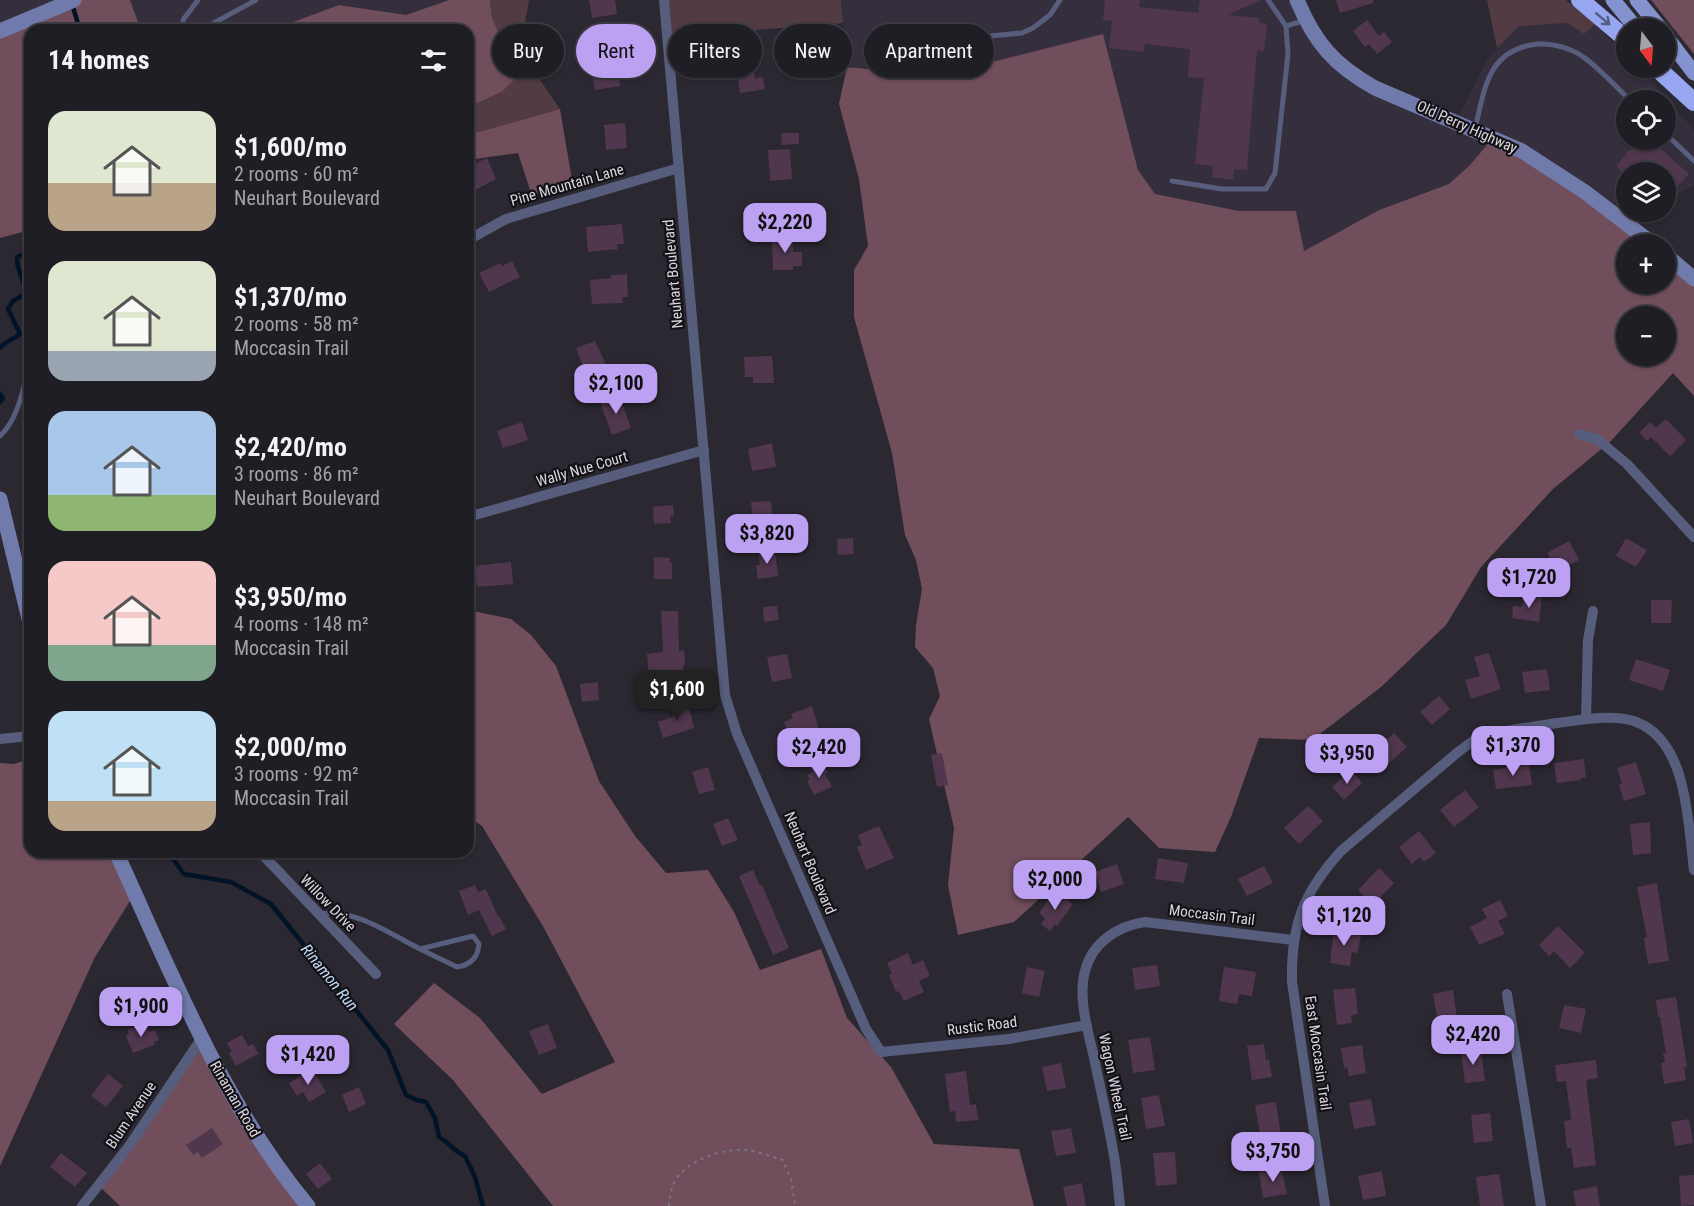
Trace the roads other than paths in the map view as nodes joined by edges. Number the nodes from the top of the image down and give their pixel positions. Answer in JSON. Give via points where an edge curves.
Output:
{"nodes":[{"id":1,"x":74,"y":0,"type":"edge"},
{"id":2,"x":198,"y":0,"type":"edge"},
{"id":3,"x":256,"y":0,"type":"edge"},
{"id":4,"x":664,"y":0,"type":"edge"},
{"id":5,"x":1060,"y":0,"type":"edge"},
{"id":6,"x":1268,"y":0,"type":"edge"},
{"id":7,"x":1297,"y":0,"type":"edge"},
{"id":8,"x":1580,"y":0,"type":"edge"},
{"id":9,"x":1613,"y":0,"type":"edge"},
{"id":10,"x":1637,"y":0,"type":"edge"},
{"id":11,"x":1628,"y":18,"type":"edge"},
{"id":12,"x":1652,"y":18,"type":"edge"},
{"id":13,"x":1305,"y":20,"type":"junction"},
{"id":14,"x":183,"y":24,"type":"edge"},
{"id":15,"x":212,"y":24,"type":"edge"},
{"id":16,"x":1286,"y":26,"type":"junction"},
{"id":17,"x":0,"y":31,"type":"edge"},
{"id":18,"x":1616,"y":31,"type":"edge"},
{"id":19,"x":994,"y":36,"type":"edge"},
{"id":20,"x":1676,"y":49,"type":"edge"},
{"id":21,"x":1694,"y":73,"type":"edge"},
{"id":22,"x":1668,"y":78,"type":"edge"},
{"id":23,"x":1675,"y":78,"type":"edge"},
{"id":24,"x":1620,"y":90,"type":"edge"},
{"id":25,"x":1694,"y":102,"type":"edge"},
{"id":26,"x":1475,"y":130,"type":"junction"},
{"id":27,"x":1676,"y":144,"type":"edge"},
{"id":28,"x":1694,"y":161,"type":"edge"},
{"id":29,"x":679,"y":168,"type":"junction"},
{"id":30,"x":1172,"y":181,"type":"dead end"},
{"id":31,"x":1640,"y":234,"type":"edge"},
{"id":32,"x":474,"y":237,"type":"edge"},
{"id":33,"x":1676,"y":263,"type":"edge"},
{"id":34,"x":1694,"y":279,"type":"edge"},
{"id":35,"x":24,"y":384,"type":"edge"},
{"id":36,"x":1579,"y":434,"type":"dead end"},
{"id":37,"x":0,"y":436,"type":"edge"},
{"id":38,"x":704,"y":450,"type":"junction"},
{"id":39,"x":0,"y":499,"type":"edge"},
{"id":40,"x":474,"y":515,"type":"edge"},
{"id":41,"x":1694,"y":537,"type":"edge"},
{"id":42,"x":24,"y":589,"type":"edge"},
{"id":43,"x":1593,"y":610,"type":"dead end"},
{"id":44,"x":1586,"y":719,"type":"junction"},
{"id":45,"x":24,"y":737,"type":"edge"},
{"id":46,"x":0,"y":739,"type":"edge"},
{"id":47,"x":119,"y":858,"type":"edge"},
{"id":48,"x":266,"y":858,"type":"edge"},
{"id":49,"x":1694,"y":870,"type":"edge"},
{"id":50,"x":318,"y":914,"type":"junction"},
{"id":51,"x":1293,"y":940,"type":"junction"},
{"id":52,"x":420,"y":950,"type":"junction"},
{"id":53,"x":1084,"y":973,"type":"joint"},
{"id":54,"x":376,"y":974,"type":"dead end"},
{"id":55,"x":1507,"y":994,"type":"dead end"},
{"id":56,"x":1087,"y":1025,"type":"junction"},
{"id":57,"x":201,"y":1039,"type":"junction"},
{"id":58,"x":881,"y":1052,"type":"joint"},
{"id":59,"x":82,"y":1206,"type":"edge"},
{"id":60,"x":308,"y":1206,"type":"edge"},
{"id":61,"x":1120,"y":1206,"type":"edge"},
{"id":62,"x":1325,"y":1206,"type":"edge"},
{"id":63,"x":1541,"y":1206,"type":"edge"}],
"edges":[{"from":1,"to":17,"type":"street"},
{"from":2,"to":14,"type":"lane"},
{"from":3,"to":15,"type":"lane"},
{"from":4,"to":29,"type":"street","name":"Neuhart Boulevard"},
{"from":5,"to":19,"type":"lane","via":[[1050,15],[1033,28]]},
{"from":6,"to":16,"type":"lane"},
{"from":7,"to":13,"type":"street","name":"Old Perry Highway"},
{"from":8,"to":18,"type":"highway","one_way":true},
{"from":9,"to":11,"type":"main road"},
{"from":10,"to":12,"type":"main road"},
{"from":13,"to":16,"type":"lane"},
{"from":13,"to":26,"type":"street","name":"Old Perry Highway","via":[[1322,47],[1353,76]]},
{"from":16,"to":30,"type":"lane","via":[[1288,54],[1275,173],[1266,189],[1222,189]]},
{"from":20,"to":21,"type":"main road"},
{"from":22,"to":25,"type":"highway"},
{"from":23,"to":25,"type":"main road"},
{"from":24,"to":26,"type":"lane","via":[[1585,57],[1551,43],[1524,46],[1504,54],[1493,69]]},
{"from":26,"to":31,"type":"street","name":"Old Perry Highway","via":[[1522,151]]},
{"from":27,"to":28,"type":"lane"},
{"from":29,"to":32,"type":"street","name":"Pine Mountain Lane","via":[[506,219]]},
{"from":29,"to":38,"type":"street","name":"Neuhart Boulevard"},
{"from":33,"to":34,"type":"street"},
{"from":35,"to":37,"type":"lane","via":[[8,429]]},
{"from":36,"to":41,"type":"street","via":[[1597,439],[1627,464]]},
{"from":38,"to":40,"type":"street","name":"Wally Nue Court"},
{"from":38,"to":58,"type":"street","name":"Neuhart Boulevard","via":[[725,695],[730,714],[866,1029]]},
{"from":39,"to":42,"type":"street"},
{"from":43,"to":44,"type":"street","via":[[1588,640]]},
{"from":44,"to":49,"type":"street","via":[[1615,718],[1642,723],[1658,735],[1681,778]]},
{"from":44,"to":51,"type":"street","via":[[1499,733],[1476,740],[1458,752],[1325,868],[1299,914]]},
{"from":45,"to":46,"type":"street"},
{"from":47,"to":57,"type":"street","name":"Rinaman Road"},
{"from":48,"to":50,"type":"street","name":"Willow Drive"},
{"from":50,"to":52,"type":"lane","via":[[354,917]]},
{"from":50,"to":54,"type":"street","name":"Willow Drive"},
{"from":51,"to":53,"type":"street","name":"Moccasin Trail","via":[[1144,922],[1121,927],[1100,943]]},
{"from":51,"to":62,"type":"street","name":"East Moccasin Trail","via":[[1292,982]]},
{"from":52,"to":52,"type":"lane","via":[[473,936],[479,944],[475,959],[457,967]]},
{"from":53,"to":56,"type":"street","name":"Wagon Wheel Trail"},
{"from":55,"to":63,"type":"street"},
{"from":56,"to":58,"type":"street","name":"Rustic Road","via":[[1009,1039]]},
{"from":56,"to":61,"type":"street","name":"Wagon Wheel Trail"},
{"from":57,"to":59,"type":"street","name":"Blum Avenue","via":[[118,1162]]},
{"from":57,"to":60,"type":"street","name":"Rinaman Road","via":[[253,1132]]}]}
